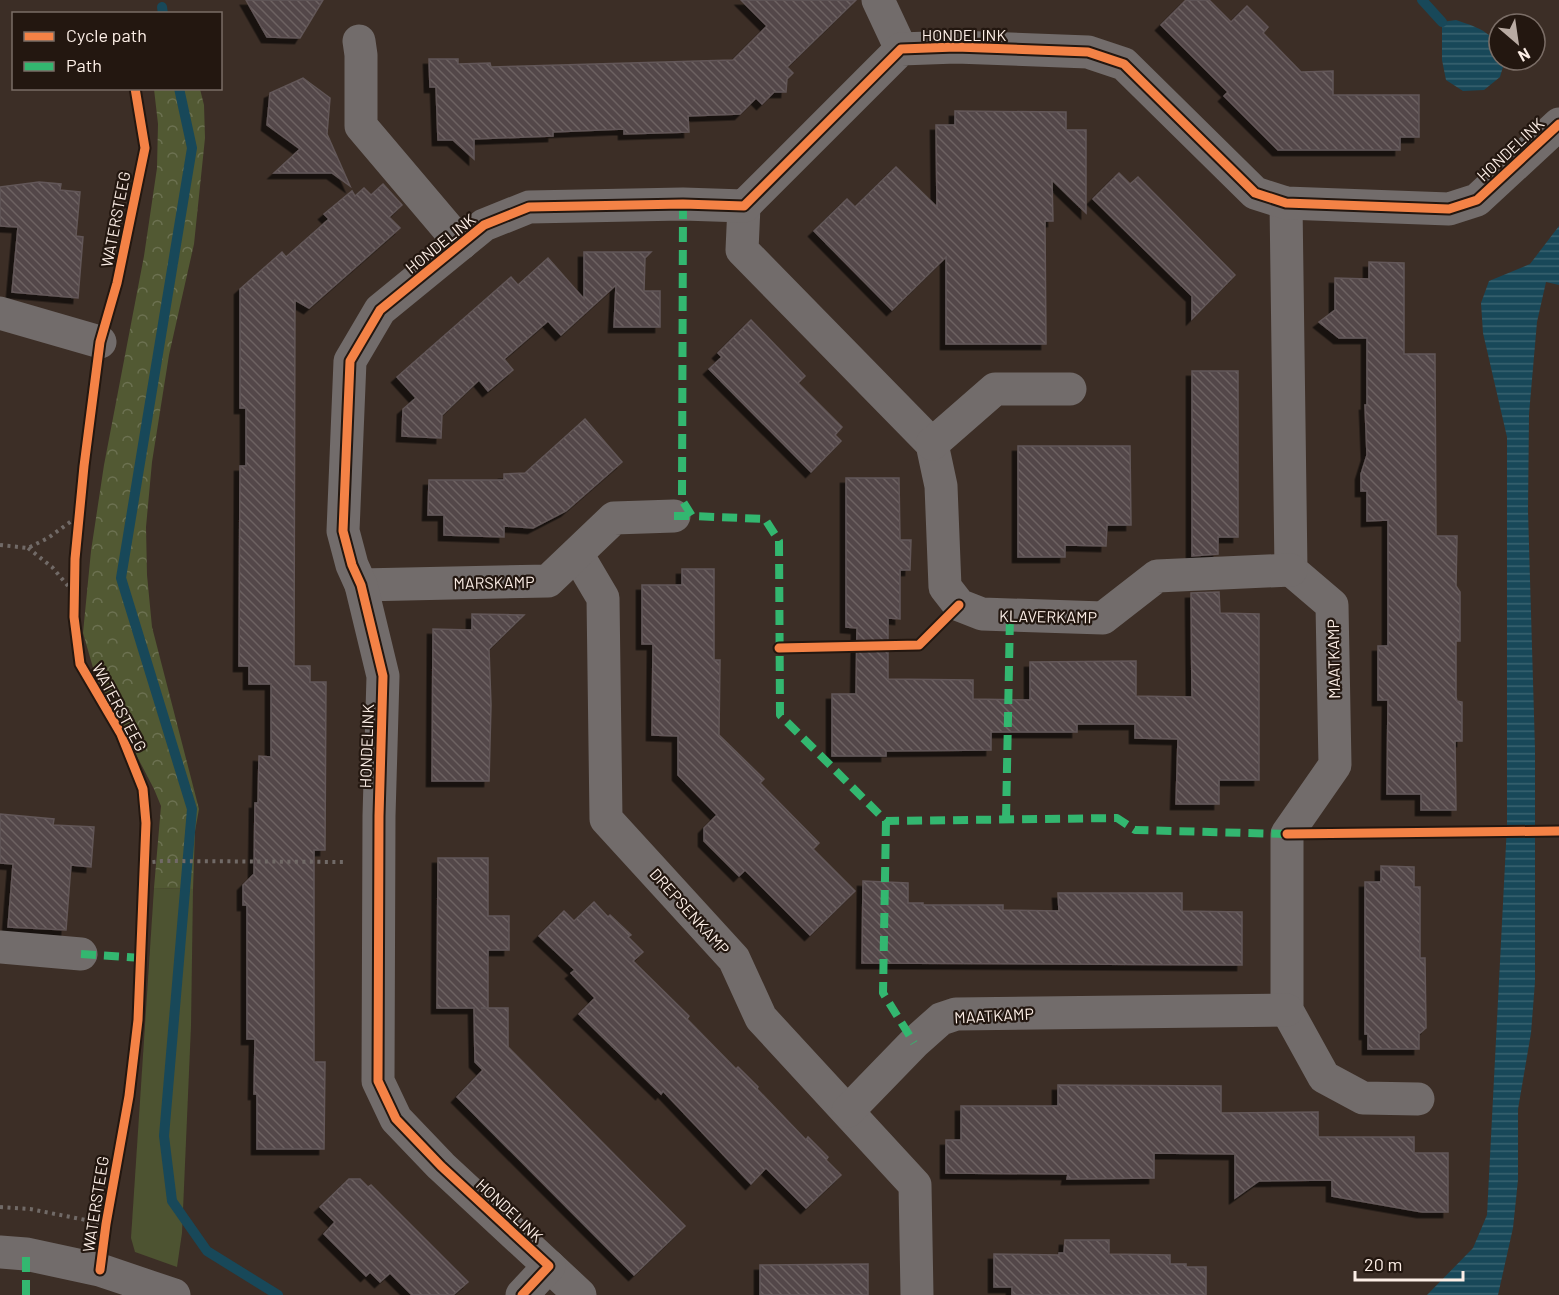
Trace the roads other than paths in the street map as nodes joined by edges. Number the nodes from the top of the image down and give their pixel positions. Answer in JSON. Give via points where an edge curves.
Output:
{"nodes":[{"id":1,"x":878,"y":0,"type":"edge"},
{"id":2,"x":359,"y":41,"type":"dead end"},
{"id":3,"x":901,"y":50,"type":"junction"},
{"id":4,"x":1559,"y":124,"type":"edge"},
{"id":5,"x":1286,"y":203,"type":"junction"},
{"id":6,"x":744,"y":206,"type":"junction"},
{"id":7,"x":461,"y":244,"type":"junction"},
{"id":8,"x":0,"y":313,"type":"edge"},
{"id":9,"x":100,"y":342,"type":"dead end"},
{"id":10,"x":1070,"y":388,"type":"dead end"},
{"id":11,"x":932,"y":444,"type":"junction"},
{"id":12,"x":674,"y":516,"type":"dead end"},
{"id":13,"x":578,"y":554,"type":"junction"},
{"id":14,"x":1291,"y":570,"type":"junction"},
{"id":15,"x":361,"y":585,"type":"junction"},
{"id":16,"x":0,"y":947,"type":"edge"},
{"id":17,"x":81,"y":954,"type":"dead end"},
{"id":18,"x":1287,"y":1010,"type":"junction"},
{"id":19,"x":1418,"y":1099,"type":"dead end"},
{"id":20,"x":848,"y":1111,"type":"junction"},
{"id":21,"x":0,"y":1252,"type":"edge"},
{"id":22,"x":549,"y":1266,"type":"junction"},
{"id":23,"x":174,"y":1295,"type":"edge"},
{"id":24,"x":522,"y":1295,"type":"edge"},
{"id":25,"x":580,"y":1295,"type":"edge"},
{"id":26,"x":917,"y":1295,"type":"edge"}],
"edges":[{"from":1,"to":3,"type":"street","name":"HONDELINK"},
{"from":2,"to":7,"type":"street","name":"HONDELINK","via":[[361,126]]},
{"from":3,"to":5,"type":"street","name":"HONDELINK","via":[[956,46],[1088,52],[1124,64],[1255,193]]},
{"from":3,"to":6,"type":"street","name":"HONDELINK"},
{"from":4,"to":5,"type":"street","name":"HONDELINK","via":[[1477,200],[1449,208]]},
{"from":5,"to":14,"type":"street"},
{"from":6,"to":7,"type":"street","name":"HONDELINK","via":[[529,207],[484,225]]},
{"from":6,"to":11,"type":"street","via":[[742,250]]},
{"from":7,"to":15,"type":"street","name":"HONDELINK","via":[[380,310],[350,361],[343,531]]},
{"from":8,"to":9,"type":"street"},
{"from":10,"to":11,"type":"street","via":[[996,389]]},
{"from":11,"to":14,"type":"street","name":"KLAVERKAMP","via":[[941,486],[945,587],[959,605],[982,614],[1103,618],[1157,576]]},
{"from":12,"to":13,"type":"street","name":"MARSKAMP","via":[[614,518]]},
{"from":13,"to":15,"type":"street","name":"MARSKAMP","via":[[548,581]]},
{"from":13,"to":20,"type":"street","name":"DREPSENKAMP","via":[[603,598],[606,819],[734,959],[760,1018]]},
{"from":14,"to":18,"type":"street","name":"MAATKAMP","via":[[1332,605],[1335,765],[1287,834]]},
{"from":15,"to":22,"type":"street","name":"HONDELINK","via":[[383,676],[378,816],[378,1081],[396,1119]]},
{"from":16,"to":17,"type":"street"},
{"from":18,"to":19,"type":"street","name":"MAATKAMP","via":[[1324,1077],[1363,1098]]},
{"from":18,"to":20,"type":"street","name":"MAATKAMP","via":[[956,1014],[941,1019],[914,1043]]},
{"from":20,"to":26,"type":"street","name":"DREPSENKAMP","via":[[915,1185]]},
{"from":21,"to":23,"type":"street","via":[[100,1270]]},
{"from":22,"to":24,"type":"street"},
{"from":22,"to":25,"type":"street","name":"HONDELINK"}]}
